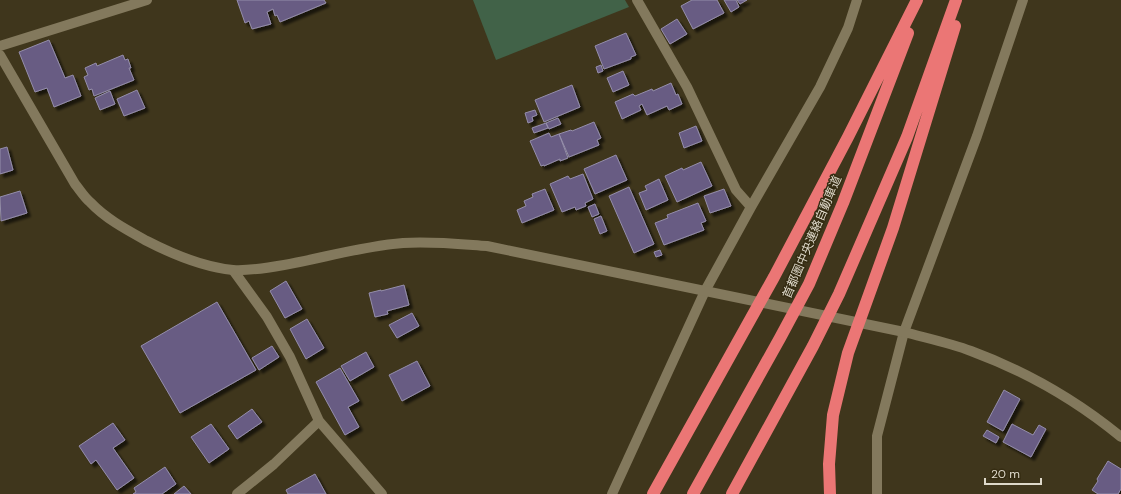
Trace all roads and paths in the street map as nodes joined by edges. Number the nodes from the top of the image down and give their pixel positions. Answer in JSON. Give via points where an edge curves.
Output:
{"nodes":[{"id":1,"x":147,"y":0,"type":"edge"},
{"id":2,"x":637,"y":0,"type":"edge"},
{"id":3,"x":857,"y":0,"type":"edge"},
{"id":4,"x":917,"y":0,"type":"edge"},
{"id":5,"x":921,"y":0,"type":"edge"},
{"id":6,"x":956,"y":0,"type":"edge"},
{"id":7,"x":963,"y":0,"type":"edge"},
{"id":8,"x":1023,"y":0,"type":"edge"},
{"id":9,"x":0,"y":46,"type":"edge"},
{"id":10,"x":0,"y":55,"type":"edge"},
{"id":11,"x":751,"y":207,"type":"junction"},
{"id":12,"x":233,"y":270,"type":"junction"},
{"id":13,"x":705,"y":291,"type":"junction"},
{"id":14,"x":904,"y":332,"type":"junction"},
{"id":15,"x":318,"y":420,"type":"junction"},
{"id":16,"x":1121,"y":437,"type":"edge"},
{"id":17,"x":237,"y":494,"type":"edge"},
{"id":18,"x":382,"y":494,"type":"edge"},
{"id":19,"x":612,"y":494,"type":"edge"},
{"id":20,"x":653,"y":494,"type":"edge"},
{"id":21,"x":693,"y":494,"type":"edge"},
{"id":22,"x":732,"y":494,"type":"edge"},
{"id":23,"x":830,"y":494,"type":"edge"},
{"id":24,"x":877,"y":494,"type":"edge"}],
"edges":[{"from":1,"to":9,"type":"street"},
{"from":2,"to":11,"type":"street","via":[[687,87],[736,190]]},
{"from":3,"to":11,"type":"street","via":[[848,28],[820,87]]},
{"from":4,"to":20,"type":"highway","via":[[774,277]]},
{"from":5,"to":21,"type":"highway","name":"首都圏中央連絡自動車道","via":[[809,284]]},
{"from":6,"to":22,"type":"highway","via":[[907,137],[839,294]]},
{"from":7,"to":23,"type":"highway","via":[[893,228],[848,353],[833,415],[829,464]]},
{"from":8,"to":14,"type":"street","via":[[977,136]]},
{"from":10,"to":12,"type":"street","via":[[75,184],[90,202],[109,219],[176,256]]},
{"from":11,"to":13,"type":"street"},
{"from":12,"to":13,"type":"street","via":[[268,268],[402,243],[439,242],[487,246]]},
{"from":12,"to":15,"type":"street","via":[[290,357]]},
{"from":13,"to":14,"type":"street"},
{"from":13,"to":19,"type":"street"},
{"from":14,"to":16,"type":"street","via":[[971,351],[1042,382],[1097,417]]},
{"from":14,"to":24,"type":"street","via":[[877,436]]},
{"from":15,"to":17,"type":"street","via":[[274,464]]},
{"from":15,"to":18,"type":"street"}]}
